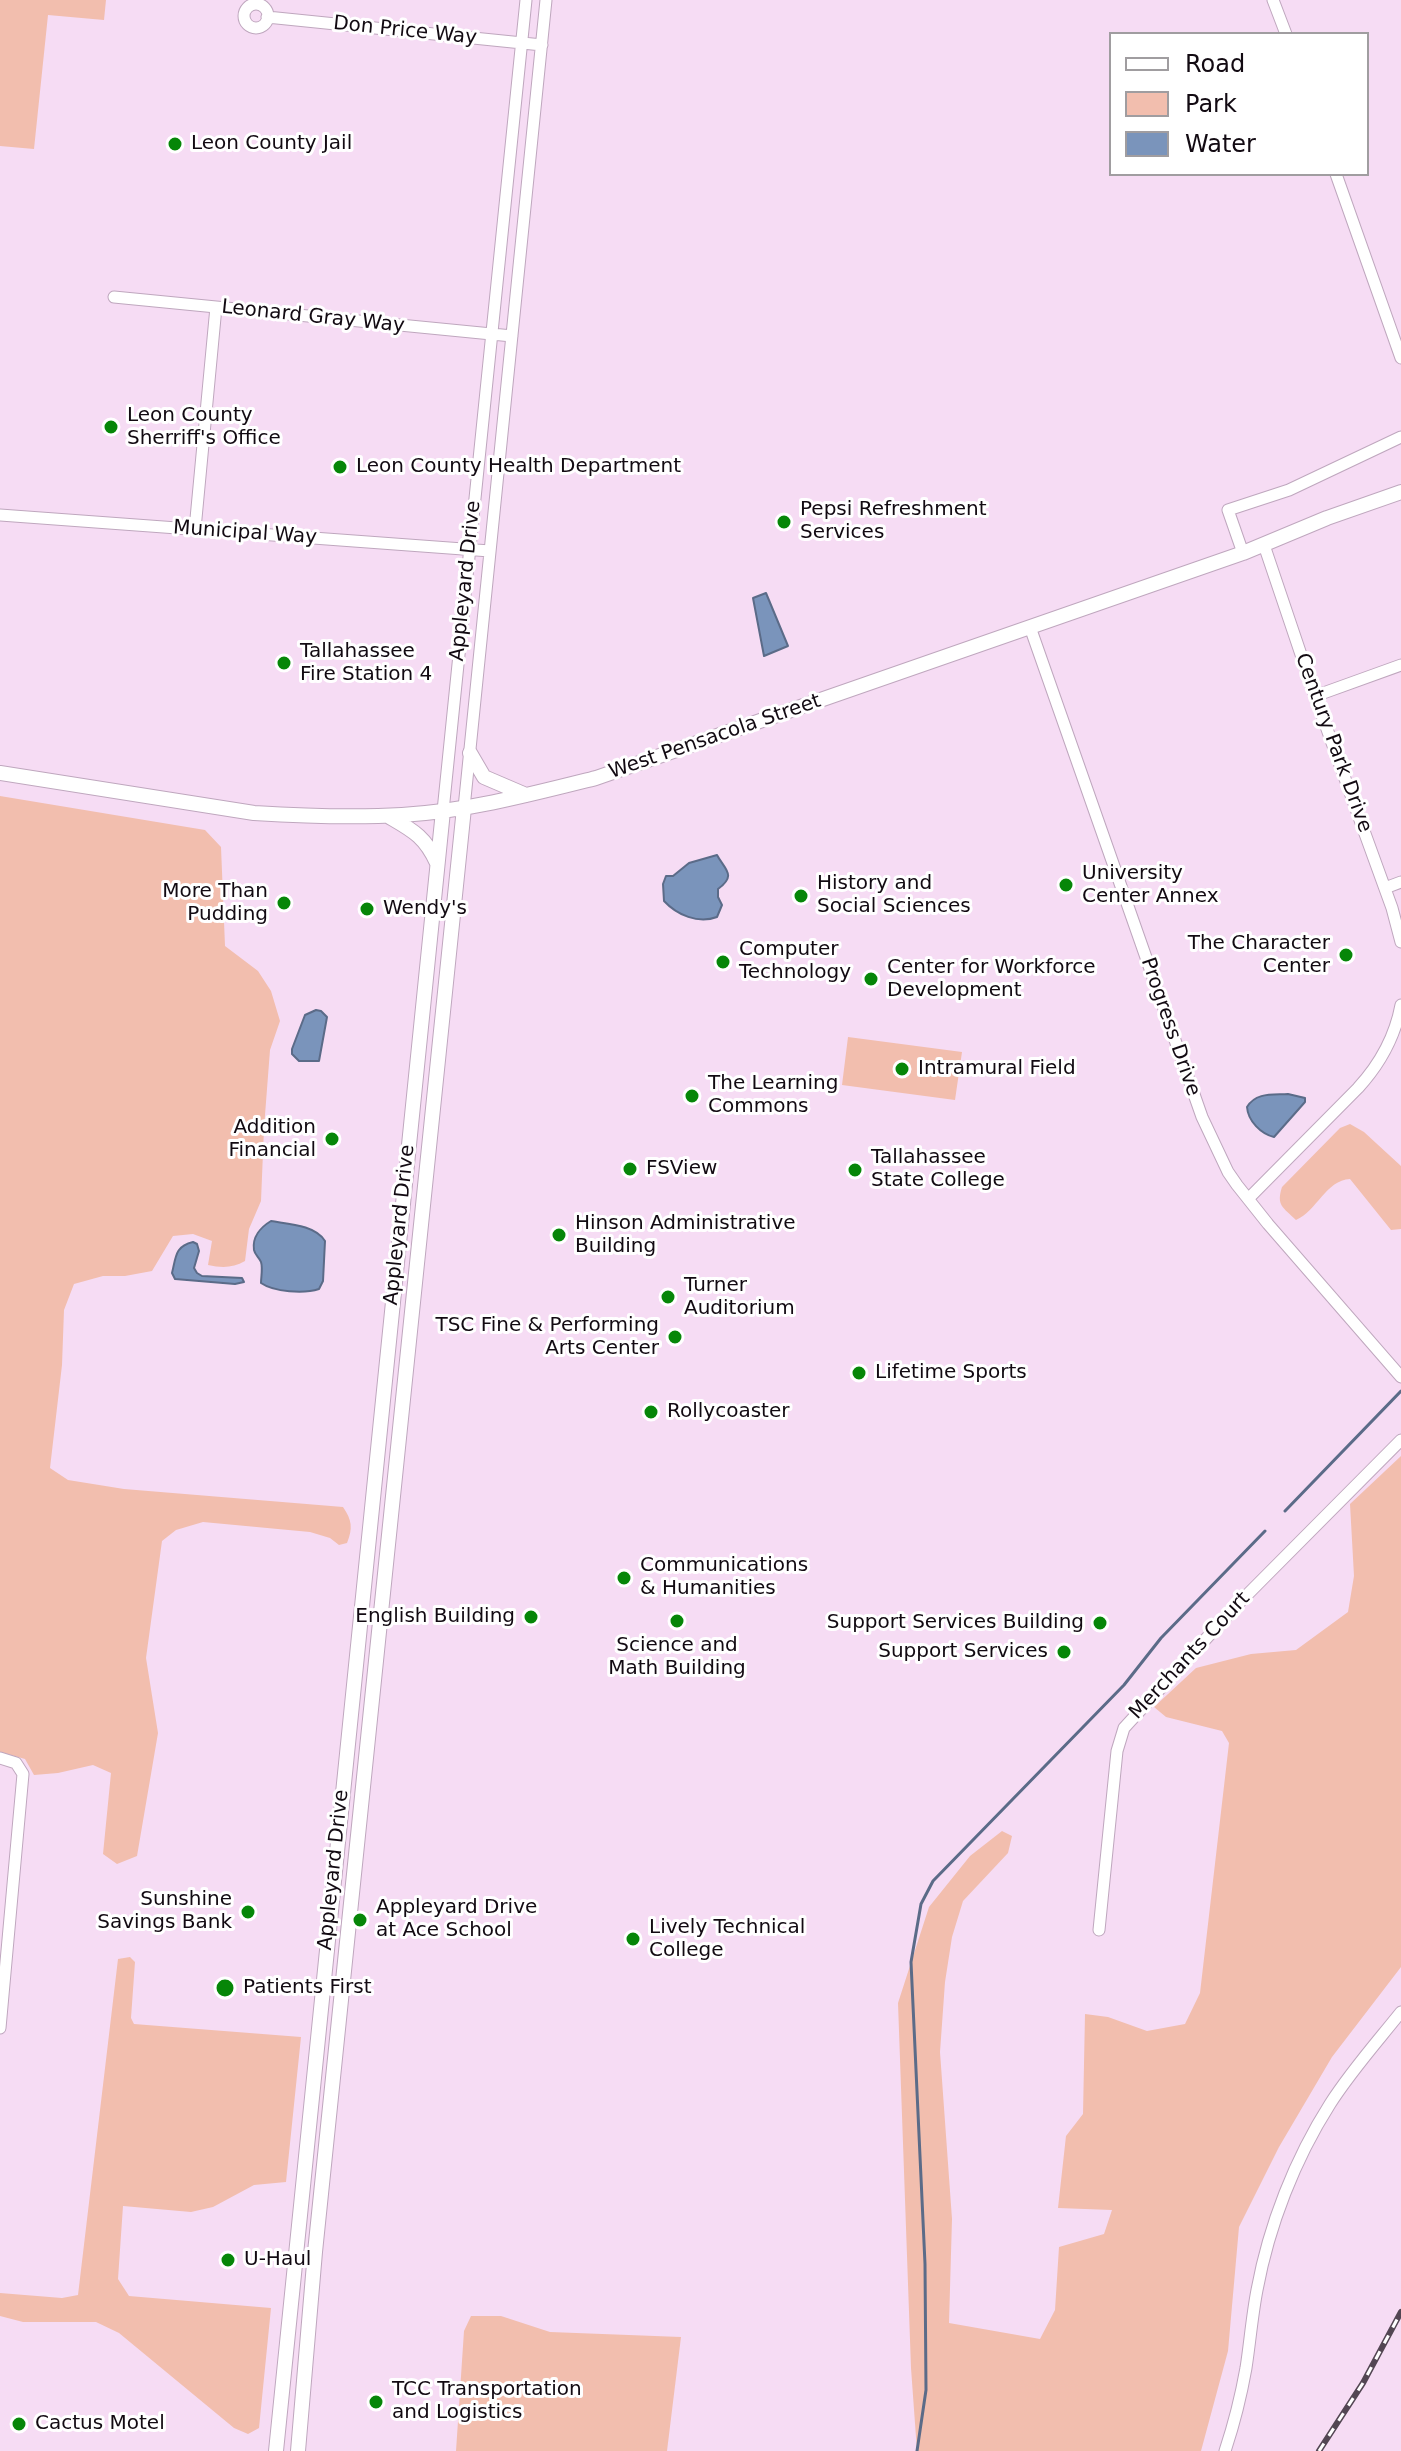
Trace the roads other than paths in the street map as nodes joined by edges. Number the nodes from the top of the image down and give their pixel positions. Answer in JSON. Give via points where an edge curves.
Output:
{"nodes":[{"id":1,"x":526,"y":0,"type":"edge"},
{"id":2,"x":546,"y":0,"type":"edge"},
{"id":3,"x":1273,"y":0,"type":"edge"},
{"id":4,"x":267,"y":17,"type":"dead end"},
{"id":5,"x":1285,"y":32,"type":"edge"},
{"id":6,"x":521,"y":43,"type":"junction"},
{"id":7,"x":542,"y":45,"type":"junction"},
{"id":8,"x":1337,"y":176,"type":"edge"},
{"id":9,"x":114,"y":297,"type":"dead end"},
{"id":10,"x":216,"y":307,"type":"junction"},
{"id":11,"x":492,"y":334,"type":"junction"},
{"id":12,"x":512,"y":336,"type":"junction"},
{"id":13,"x":1401,"y":358,"type":"edge"},
{"id":14,"x":1401,"y":437,"type":"edge"},
{"id":15,"x":1401,"y":492,"type":"edge"},
{"id":16,"x":0,"y":515,"type":"edge"},
{"id":17,"x":195,"y":529,"type":"junction"},
{"id":18,"x":1264,"y":545,"type":"junction"},
{"id":19,"x":469,"y":549,"type":"junction"},
{"id":20,"x":490,"y":551,"type":"junction"},
{"id":21,"x":1243,"y":553,"type":"junction"},
{"id":22,"x":1030,"y":627,"type":"junction"},
{"id":23,"x":1401,"y":665,"type":"edge"},
{"id":24,"x":1315,"y":696,"type":"junction"},
{"id":25,"x":470,"y":753,"type":"junction"},
{"id":26,"x":0,"y":773,"type":"edge"},
{"id":27,"x":526,"y":795,"type":"junction"},
{"id":28,"x":464,"y":808,"type":"junction"},
{"id":29,"x":443,"y":811,"type":"junction"},
{"id":30,"x":387,"y":815,"type":"junction"},
{"id":31,"x":437,"y":864,"type":"junction"},
{"id":32,"x":1401,"y":882,"type":"edge"},
{"id":33,"x":1385,"y":888,"type":"junction"},
{"id":34,"x":1401,"y":942,"type":"edge"},
{"id":35,"x":1401,"y":1005,"type":"edge"},
{"id":36,"x":437,"y":1073,"type":"junction"},
{"id":37,"x":415,"y":1081,"type":"junction"},
{"id":38,"x":1248,"y":1199,"type":"junction"},
{"id":39,"x":401,"y":1221,"type":"junction"},
{"id":40,"x":421,"y":1223,"type":"junction"},
{"id":41,"x":1400,"y":1377,"type":"edge"},
{"id":42,"x":379,"y":1434,"type":"junction"},
{"id":43,"x":399,"y":1435,"type":"junction"},
{"id":44,"x":1401,"y":1440,"type":"edge"},
{"id":45,"x":355,"y":1665,"type":"junction"},
{"id":46,"x":375,"y":1667,"type":"junction"},
{"id":47,"x":0,"y":1758,"type":"edge"},
{"id":48,"x":329,"y":1924,"type":"junction"},
{"id":49,"x":348,"y":1926,"type":"junction"},
{"id":50,"x":1099,"y":1930,"type":"dead end"},
{"id":51,"x":3,"y":1964,"type":"edge"},
{"id":52,"x":1401,"y":2012,"type":"edge"},
{"id":53,"x":0,"y":2028,"type":"edge"},
{"id":54,"x":296,"y":2250,"type":"junction"},
{"id":55,"x":315,"y":2252,"type":"junction"},
{"id":56,"x":291,"y":2293,"type":"junction"},
{"id":57,"x":311,"y":2295,"type":"junction"},
{"id":58,"x":276,"y":2451,"type":"edge"},
{"id":59,"x":298,"y":2451,"type":"edge"},
{"id":60,"x":1225,"y":2451,"type":"edge"}],
"edges":[{"from":1,"to":6,"type":"street","name":"Appleyard Drive"},
{"from":2,"to":7,"type":"street","name":"Appleyard Drive"},
{"from":3,"to":5,"type":"street"},
{"from":4,"to":6,"type":"street","name":"Don Price Way"},
{"from":6,"to":7,"type":"street","name":"Don Price Way"},
{"from":6,"to":11,"type":"street","name":"Appleyard Drive"},
{"from":7,"to":12,"type":"street","name":"Appleyard Drive"},
{"from":8,"to":13,"type":"street"},
{"from":9,"to":10,"type":"street","name":"Leonard Gray Way"},
{"from":10,"to":11,"type":"street","name":"Leonard Gray Way"},
{"from":10,"to":17,"type":"street"},
{"from":11,"to":12,"type":"street","name":"Leonard Gray Way"},
{"from":11,"to":19,"type":"street","name":"Appleyard Drive"},
{"from":12,"to":20,"type":"street","name":"Appleyard Drive"},
{"from":14,"to":21,"type":"street","via":[[1289,490],[1228,510]]},
{"from":15,"to":18,"type":"main road","name":"West Pensacola Street"},
{"from":16,"to":17,"type":"street","name":"Municipal Way"},
{"from":17,"to":19,"type":"street","name":"Municipal Way"},
{"from":18,"to":21,"type":"main road","name":"West Pensacola Street"},
{"from":18,"to":24,"type":"street","name":"Century Park Drive"},
{"from":19,"to":20,"type":"street","name":"Municipal Way"},
{"from":19,"to":29,"type":"street","name":"Appleyard Drive"},
{"from":20,"to":25,"type":"street","name":"Appleyard Drive"},
{"from":21,"to":22,"type":"main road","name":"West Pensacola Street"},
{"from":22,"to":27,"type":"main road","name":"West Pensacola Street","via":[[596,778]]},
{"from":22,"to":38,"type":"street","name":"Progress Drive","via":[[1202,1117],[1228,1172]]},
{"from":23,"to":24,"type":"street"},
{"from":24,"to":33,"type":"street","name":"Century Park Drive"},
{"from":25,"to":27,"type":"main road","via":[[484,777]]},
{"from":25,"to":28,"type":"street","name":"Appleyard Drive"},
{"from":26,"to":30,"type":"main road","name":"West Pensacola Street","via":[[254,813]]},
{"from":27,"to":28,"type":"main road","name":"West Pensacola Street"},
{"from":28,"to":29,"type":"main road","name":"West Pensacola Street"},
{"from":28,"to":36,"type":"main road","name":"Appleyard Drive"},
{"from":29,"to":30,"type":"main road","name":"West Pensacola Street"},
{"from":29,"to":31,"type":"main road","name":"Appleyard Drive"},
{"from":30,"to":31,"type":"main road","via":[[423,838]]},
{"from":31,"to":37,"type":"main road","name":"Appleyard Drive"},
{"from":32,"to":33,"type":"street"},
{"from":33,"to":34,"type":"street","name":"Century Park Drive"},
{"from":35,"to":38,"type":"street","via":[[1393,1035],[1373,1071]]},
{"from":36,"to":37,"type":"street"},
{"from":36,"to":40,"type":"main road","name":"Appleyard Drive"},
{"from":37,"to":39,"type":"main road","name":"Appleyard Drive"},
{"from":38,"to":41,"type":"street","name":"Progress Drive"},
{"from":39,"to":40,"type":"street"},
{"from":39,"to":42,"type":"main road","name":"Appleyard Drive"},
{"from":40,"to":43,"type":"main road","name":"Appleyard Drive"},
{"from":42,"to":43,"type":"street"},
{"from":42,"to":45,"type":"main road","name":"Appleyard Drive"},
{"from":43,"to":46,"type":"main road","name":"Appleyard Drive"},
{"from":44,"to":50,"type":"street","name":"Merchants Court","via":[[1124,1728],[1117,1751]]},
{"from":45,"to":46,"type":"street"},
{"from":45,"to":48,"type":"main road","name":"Appleyard Drive"},
{"from":46,"to":49,"type":"main road","name":"Appleyard Drive"},
{"from":47,"to":51,"type":"street","via":[[16,1763],[23,1774]]},
{"from":48,"to":49,"type":"street"},
{"from":48,"to":54,"type":"main road","name":"Appleyard Drive"},
{"from":49,"to":55,"type":"main road","name":"Appleyard Drive"},
{"from":51,"to":53,"type":"street"},
{"from":52,"to":60,"type":"street","via":[[1330,2104],[1286,2193],[1257,2289],[1246,2366]]},
{"from":54,"to":55,"type":"street"},
{"from":54,"to":56,"type":"main road","name":"Appleyard Drive"},
{"from":55,"to":57,"type":"main road","name":"Appleyard Drive"},
{"from":56,"to":57,"type":"street"},
{"from":56,"to":57,"type":"street"},
{"from":56,"to":58,"type":"main road","name":"Appleyard Drive"},
{"from":57,"to":59,"type":"main road","name":"Appleyard Drive"}]}
